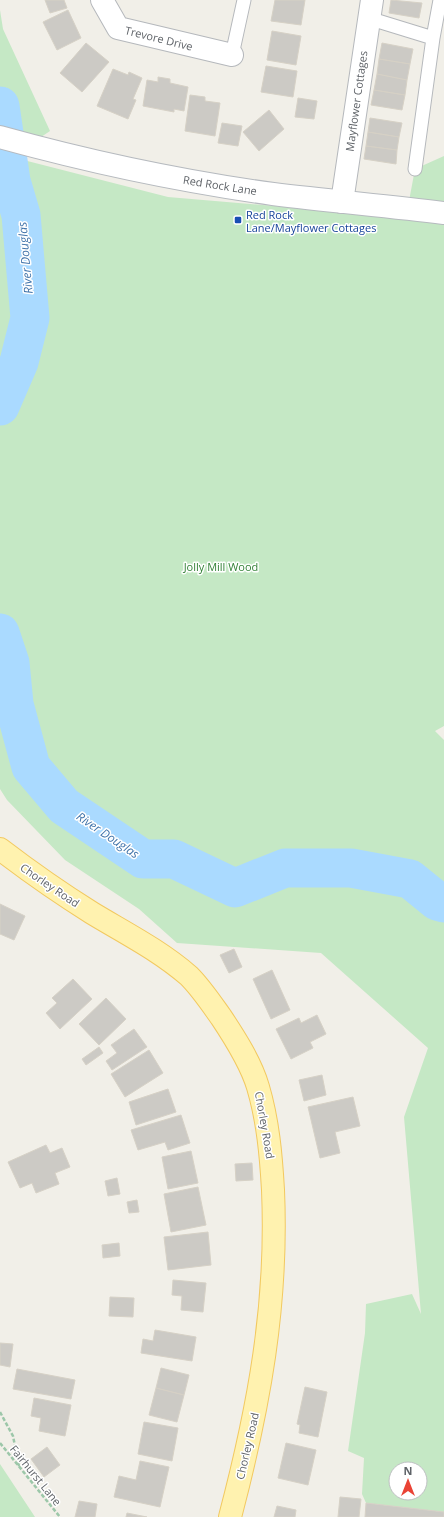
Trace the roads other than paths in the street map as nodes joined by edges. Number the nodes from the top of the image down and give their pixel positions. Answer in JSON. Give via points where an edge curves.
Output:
{"nodes":[{"id":1,"x":102,"y":0,"type":"edge"},
{"id":2,"x":244,"y":0,"type":"edge"},
{"id":3,"x":440,"y":0,"type":"edge"},
{"id":4,"x":370,"y":9,"type":"edge"},
{"id":5,"x":432,"y":38,"type":"junction"},
{"id":6,"x":232,"y":56,"type":"joint"},
{"id":7,"x":0,"y":137,"type":"edge"},
{"id":8,"x":415,"y":169,"type":"dead end"},
{"id":9,"x":342,"y":202,"type":"junction"},
{"id":10,"x":444,"y":213,"type":"edge"},
{"id":11,"x":0,"y":849,"type":"edge"},
{"id":12,"x":230,"y":1517,"type":"edge"}],
"edges":[{"from":1,"to":6,"type":"main road","name":"Trevore Drive","via":[[118,28]]},
{"from":2,"to":6,"type":"lane"},
{"from":3,"to":5,"type":"lane"},
{"from":4,"to":5,"type":"lane"},
{"from":4,"to":9,"type":"main road","name":"Mayflower Cottages"},
{"from":5,"to":8,"type":"lane"},
{"from":7,"to":9,"type":"main road","name":"Red Rock Lane","via":[[144,172],[272,194]]},
{"from":9,"to":10,"type":"main road","name":"Red Rock Lane"},
{"from":11,"to":12,"type":"main road","name":"Chorley Road","via":[[40,880],[160,953],[190,978],[227,1026],[258,1086],[271,1153],[274,1216],[273,1286],[266,1351],[252,1430]]}]}
